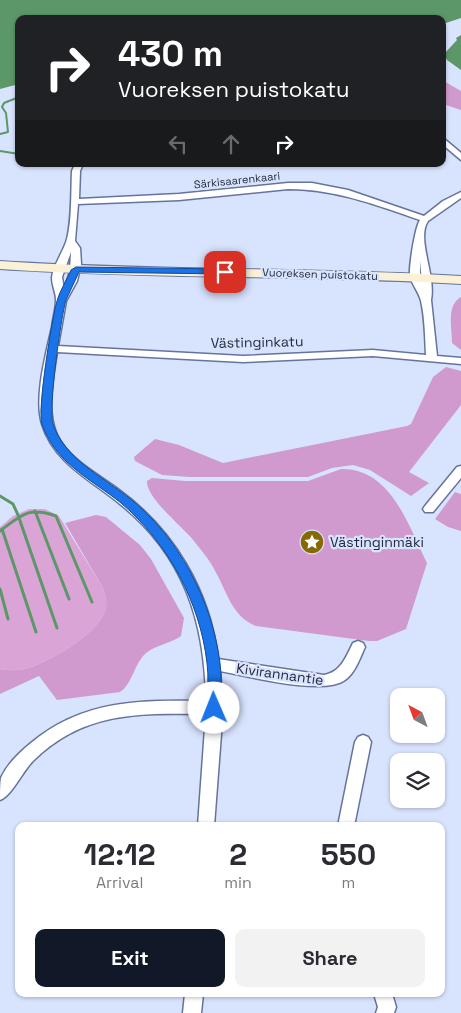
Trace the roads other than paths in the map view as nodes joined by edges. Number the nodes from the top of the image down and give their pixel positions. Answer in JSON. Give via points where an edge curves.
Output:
{"nodes":[{"id":1,"x":446,"y":143,"type":"edge"},
{"id":2,"x":461,"y":158,"type":"edge"},
{"id":3,"x":78,"y":167,"type":"edge"},
{"id":4,"x":461,"y":195,"type":"edge"},
{"id":5,"x":75,"y":202,"type":"junction"},
{"id":6,"x":425,"y":219,"type":"junction"},
{"id":7,"x":71,"y":242,"type":"junction"},
{"id":8,"x":0,"y":265,"type":"edge"},
{"id":9,"x":60,"y":269,"type":"junction"},
{"id":10,"x":76,"y":270,"type":"junction"},
{"id":11,"x":421,"y":278,"type":"junction"},
{"id":12,"x":461,"y":280,"type":"edge"},
{"id":13,"x":61,"y":301,"type":"junction"},
{"id":14,"x":54,"y":349,"type":"junction"},
{"id":15,"x":432,"y":357,"type":"junction"},
{"id":16,"x":461,"y":361,"type":"edge"},
{"id":17,"x":461,"y":470,"type":"edge"},
{"id":18,"x":429,"y":510,"type":"dead end"},
{"id":19,"x":358,"y":647,"type":"dead end"},
{"id":20,"x":214,"y":664,"type":"junction"},
{"id":21,"x":214,"y":708,"type":"junction"},
{"id":22,"x":363,"y":742,"type":"dead end"},
{"id":23,"x":0,"y":792,"type":"edge"},
{"id":24,"x":206,"y":822,"type":"edge"},
{"id":25,"x":347,"y":822,"type":"edge"},
{"id":26,"x":194,"y":997,"type":"edge"},
{"id":27,"x":384,"y":997,"type":"edge"},
{"id":28,"x":192,"y":1013,"type":"edge"},
{"id":29,"x":385,"y":1013,"type":"edge"}],
"edges":[{"from":1,"to":2,"type":"street"},
{"from":3,"to":5,"type":"street"},
{"from":4,"to":6,"type":"street"},
{"from":5,"to":6,"type":"street","name":"Särkisaarenkaari","via":[[312,186],[345,192]]},
{"from":5,"to":7,"type":"street"},
{"from":6,"to":11,"type":"street","via":[[420,230]]},
{"from":7,"to":9,"type":"street"},
{"from":7,"to":10,"type":"street","via":[[76,254]]},
{"from":8,"to":9,"type":"main road","name":"Vuoreksen puistokatu"},
{"from":9,"to":10,"type":"main road","name":"Vuoreksen puistokatu"},
{"from":9,"to":13,"type":"street","via":[[57,277]]},
{"from":10,"to":11,"type":"main road","name":"Vuoreksen puistokatu","via":[[287,272]]},
{"from":10,"to":13,"type":"street"},
{"from":11,"to":12,"type":"main road","name":"Vuoreksen puistokatu"},
{"from":11,"to":15,"type":"street","via":[[428,291],[426,300]]},
{"from":13,"to":14,"type":"street"},
{"from":14,"to":15,"type":"street","name":"Västinginkatu","via":[[243,360],[357,353]]},
{"from":14,"to":20,"type":"street","via":[[46,403],[47,423],[52,436],[70,460],[140,515],[178,560],[202,613]]},
{"from":15,"to":16,"type":"street","name":"Västinginkatu"},
{"from":17,"to":18,"type":"street"},
{"from":19,"to":20,"type":"street","name":"Kivirannantie","via":[[343,675],[330,681]]},
{"from":20,"to":21,"type":"street"},
{"from":21,"to":23,"type":"street","via":[[134,707],[83,718],[30,752]]},
{"from":21,"to":24,"type":"street"},
{"from":22,"to":25,"type":"street"},
{"from":26,"to":28,"type":"street"},
{"from":27,"to":29,"type":"street"}]}
